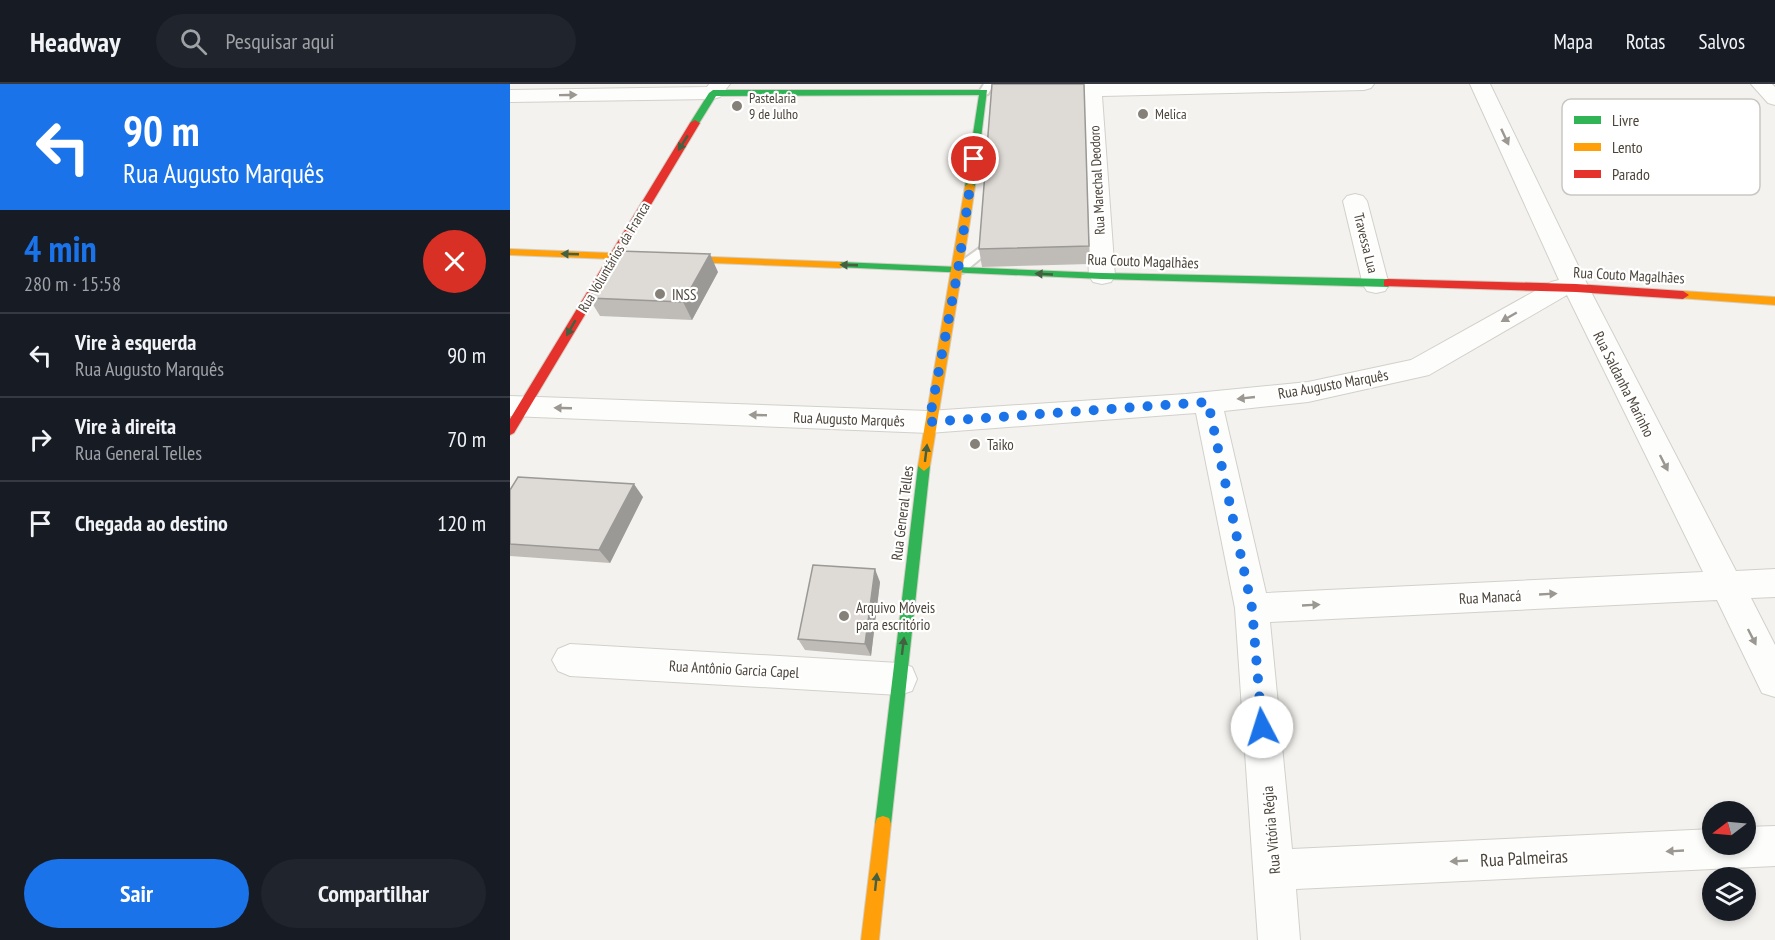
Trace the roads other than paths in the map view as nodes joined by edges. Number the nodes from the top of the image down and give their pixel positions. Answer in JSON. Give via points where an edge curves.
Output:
{"nodes":[{"id":1,"x":1364,"y":84,"type":"edge"},
{"id":2,"x":1480,"y":84,"type":"edge"},
{"id":3,"x":1761,"y":84,"type":"edge"},
{"id":4,"x":1092,"y":87,"type":"edge"},
{"id":5,"x":717,"y":89,"type":"edge"},
{"id":6,"x":993,"y":89,"type":"edge"},
{"id":7,"x":1040,"y":93,"type":"edge"},
{"id":8,"x":510,"y":96,"type":"edge"},
{"id":9,"x":1775,"y":99,"type":"edge"},
{"id":10,"x":1355,"y":201,"type":"dead end"},
{"id":11,"x":981,"y":251,"type":"edge"},
{"id":12,"x":510,"y":252,"type":"edge"},
{"id":13,"x":614,"y":256,"type":"junction"},
{"id":14,"x":958,"y":270,"type":"junction"},
{"id":15,"x":1102,"y":276,"type":"junction"},
{"id":16,"x":1376,"y":285,"type":"junction"},
{"id":17,"x":1568,"y":288,"type":"junction"},
{"id":18,"x":1775,"y":301,"type":"edge"},
{"id":19,"x":1208,"y":402,"type":"junction"},
{"id":20,"x":518,"y":406,"type":"edge"},
{"id":21,"x":929,"y":422,"type":"junction"},
{"id":22,"x":510,"y":430,"type":"edge"},
{"id":23,"x":1775,"y":583,"type":"edge"},
{"id":24,"x":1727,"y":586,"type":"junction"},
{"id":25,"x":1252,"y":608,"type":"junction"},
{"id":26,"x":570,"y":660,"type":"dead end"},
{"id":27,"x":899,"y":679,"type":"junction"},
{"id":28,"x":1775,"y":681,"type":"edge"},
{"id":29,"x":1775,"y":846,"type":"edge"},
{"id":30,"x":1274,"y":870,"type":"junction"},
{"id":31,"x":870,"y":940,"type":"edge"},
{"id":32,"x":1280,"y":940,"type":"edge"}],
"edges":[{"from":1,"to":4,"type":"street"},
{"from":2,"to":17,"type":"street","name":"Rua Saldanha Marinho","one_way":true},
{"from":3,"to":9,"type":"street"},
{"from":4,"to":7,"type":"street"},
{"from":4,"to":15,"type":"street","name":"Rua Marechal Deodoro"},
{"from":5,"to":6,"type":"street"},
{"from":8,"to":5,"type":"street","one_way":true},
{"from":5,"to":13,"type":"street","name":"Rua Voluntários da Franca","one_way":true},
{"from":6,"to":14,"type":"street","name":"Rua General Telles"},
{"from":10,"to":16,"type":"street","name":"Travessa Lua"},
{"from":11,"to":14,"type":"lane"},
{"from":13,"to":12,"type":"street","name":"Rua Couto Magalhães","one_way":true},
{"from":14,"to":13,"type":"street","name":"Rua Couto Magalhães","one_way":true},
{"from":13,"to":20,"type":"street","name":"Rua Voluntários da Franca","one_way":true},
{"from":15,"to":14,"type":"street","name":"Rua Couto Magalhães","one_way":true},
{"from":14,"to":21,"type":"street","name":"Rua General Telles"},
{"from":15,"to":16,"type":"street","name":"Rua Couto Magalhães"},
{"from":16,"to":17,"type":"street","name":"Rua Couto Magalhães"},
{"from":17,"to":18,"type":"street","name":"Rua Couto Magalhães"},
{"from":17,"to":19,"type":"street","name":"Rua Augusto Marquês","one_way":true,"via":[[1419,368],[1308,392]]},
{"from":17,"to":24,"type":"street","name":"Rua Saldanha Marinho","one_way":true},
{"from":19,"to":21,"type":"street","name":"Rua Augusto Marquês"},
{"from":19,"to":25,"type":"street","name":"Rua Vitória Régia"},
{"from":21,"to":20,"type":"street","name":"Rua Augusto Marquês","one_way":true},
{"from":20,"to":22,"type":"street","name":"Rua Voluntários da Franca"},
{"from":27,"to":21,"type":"street","name":"Rua General Telles","one_way":true},
{"from":23,"to":24,"type":"street","name":"Rua Manacá"},
{"from":25,"to":24,"type":"street","name":"Rua Manacá","one_way":true},
{"from":24,"to":28,"type":"street","name":"Rua Saldanha Marinho","one_way":true},
{"from":25,"to":30,"type":"street","name":"Rua Vitória Régia"},
{"from":26,"to":27,"type":"street","name":"Rua Antônio Garcia Capel"},
{"from":31,"to":27,"type":"street","name":"Rua General Telles","one_way":true},
{"from":29,"to":30,"type":"street","name":"Rua Palmeiras","one_way":true},
{"from":30,"to":32,"type":"street","name":"Rua Vitória Régia"}]}
